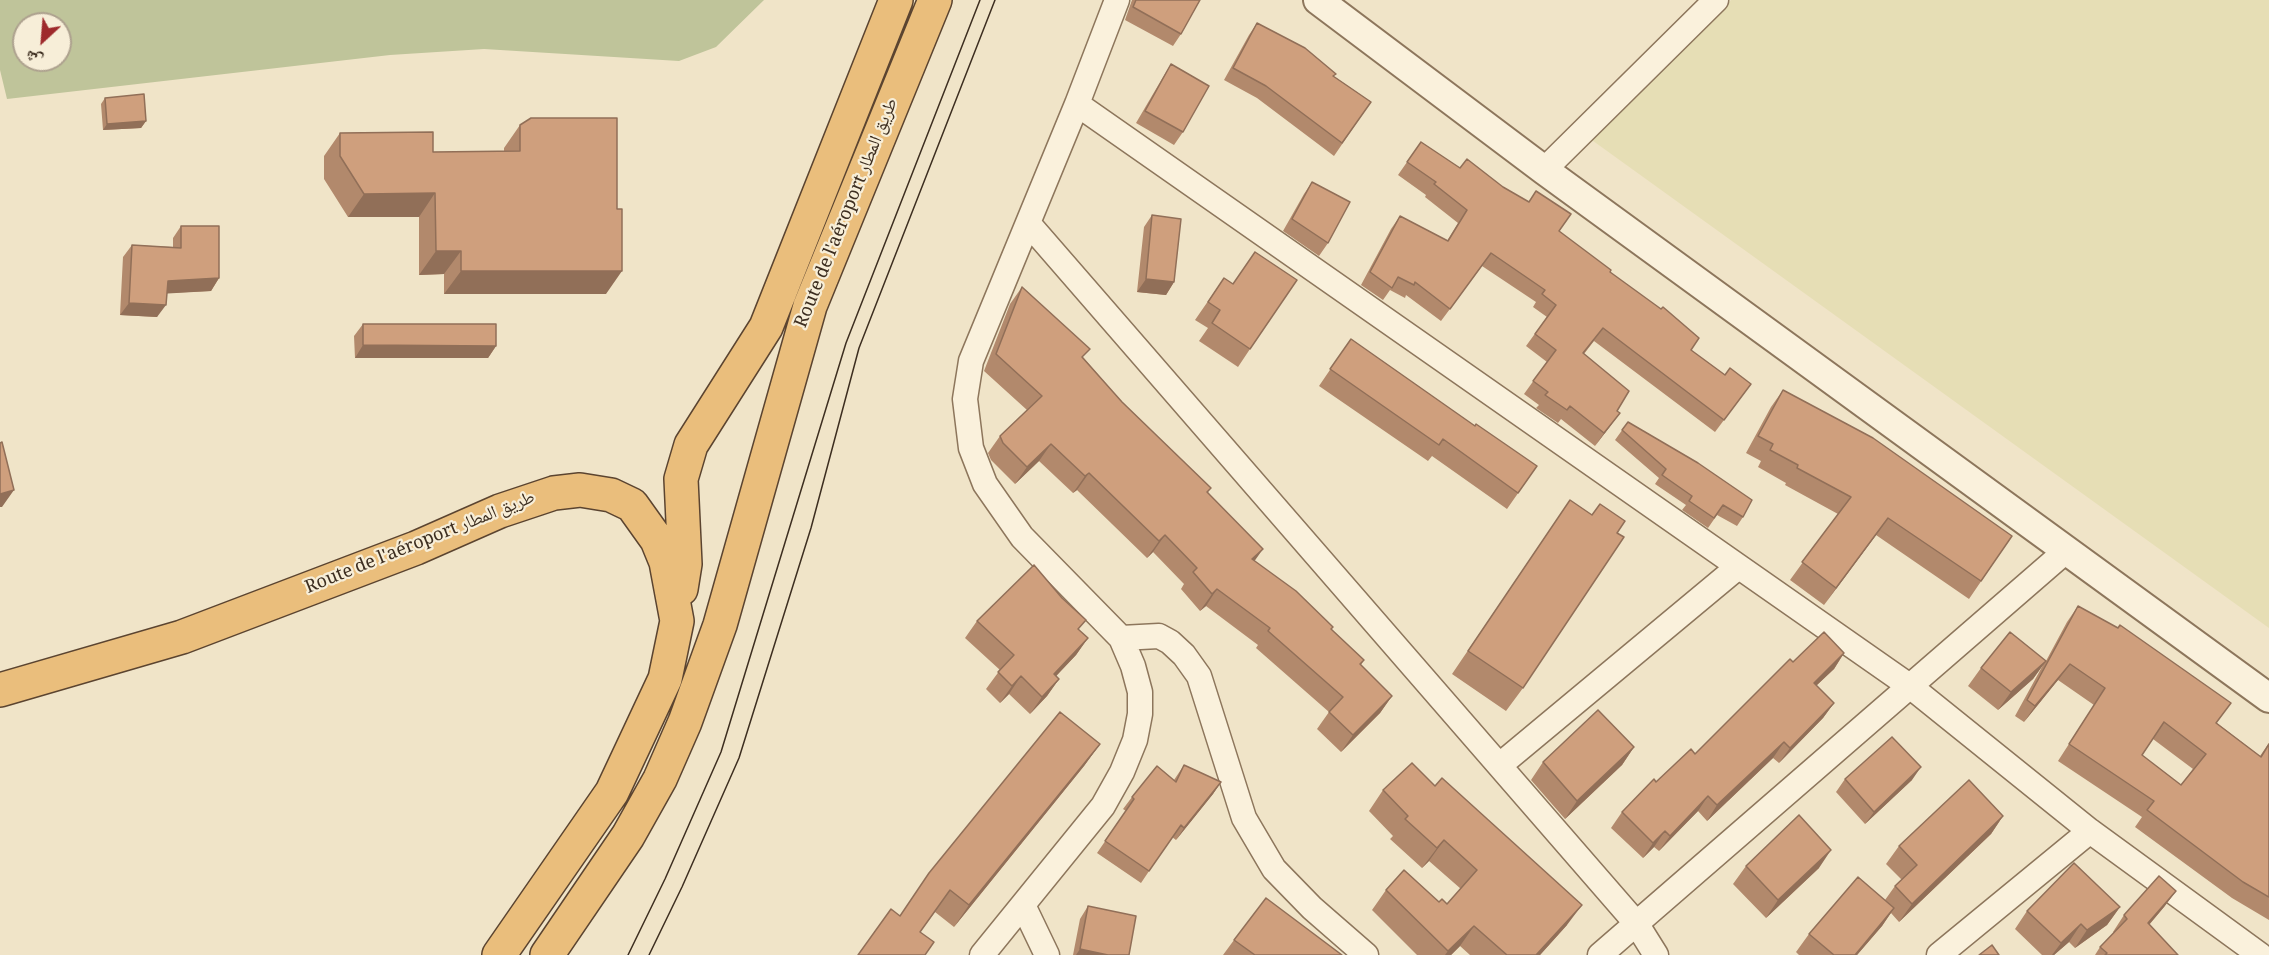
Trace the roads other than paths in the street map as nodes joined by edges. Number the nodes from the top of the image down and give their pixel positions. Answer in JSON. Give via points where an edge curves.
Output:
{"nodes":[{"id":1,"x":896,"y":0,"type":"edge"},
{"id":2,"x":935,"y":0,"type":"edge"},
{"id":3,"x":1117,"y":0,"type":"edge"},
{"id":4,"x":1318,"y":0,"type":"edge"},
{"id":5,"x":1716,"y":0,"type":"edge"},
{"id":6,"x":1077,"y":104,"type":"junction"},
{"id":7,"x":1544,"y":170,"type":"junction"},
{"id":8,"x":1028,"y":223,"type":"junction"},
{"id":9,"x":2067,"y":550,"type":"junction"},
{"id":10,"x":1738,"y":567,"type":"junction"},
{"id":11,"x":677,"y":621,"type":"junction"},
{"id":12,"x":1121,"y":638,"type":"junction"},
{"id":13,"x":1911,"y":687,"type":"junction"},
{"id":14,"x":0,"y":690,"type":"edge"},
{"id":15,"x":2269,"y":698,"type":"edge"},
{"id":16,"x":1500,"y":765,"type":"junction"},
{"id":17,"x":2090,"y":831,"type":"junction"},
{"id":18,"x":1023,"y":905,"type":"junction"},
{"id":19,"x":1636,"y":923,"type":"junction"},
{"id":20,"x":499,"y":955,"type":"edge"},
{"id":21,"x":547,"y":955,"type":"edge"},
{"id":22,"x":982,"y":955,"type":"edge"},
{"id":23,"x":1047,"y":955,"type":"edge"},
{"id":24,"x":1366,"y":955,"type":"edge"},
{"id":25,"x":1600,"y":955,"type":"edge"},
{"id":26,"x":1656,"y":955,"type":"edge"},
{"id":27,"x":1939,"y":955,"type":"edge"},
{"id":28,"x":2260,"y":955,"type":"edge"}],
"edges":[{"from":1,"to":11,"type":"highway","via":[[766,327],[691,445],[681,479],[685,564]]},
{"from":2,"to":21,"type":"highway","name":"Route de l'aéroport طريق المطار","via":[[810,306],[720,625],[685,722],[660,779],[628,836]]},
{"from":3,"to":6,"type":"street"},
{"from":4,"to":7,"type":"street"},
{"from":5,"to":7,"type":"street"},
{"from":6,"to":8,"type":"street"},
{"from":6,"to":10,"type":"street"},
{"from":7,"to":9,"type":"street"},
{"from":8,"to":12,"type":"street","via":[[970,361],[965,399],[971,448],[985,484],[1022,537]]},
{"from":8,"to":16,"type":"street"},
{"from":9,"to":13,"type":"street"},
{"from":9,"to":15,"type":"street"},
{"from":10,"to":13,"type":"street"},
{"from":10,"to":16,"type":"street"},
{"from":11,"to":14,"type":"highway","name":"Route de l'aéroport طريق المطار","via":[[666,562],[645,520],[632,504],[611,495],[580,490],[554,493],[500,511],[396,556],[182,637]]},
{"from":11,"to":20,"type":"highway","name":"Route de l'aéroport طريق المطار","via":[[664,679],[612,792]]},
{"from":12,"to":18,"type":"street","via":[[1140,692],[1135,740],[1103,806]]},
{"from":12,"to":24,"type":"street","via":[[1159,636],[1184,655],[1199,676],[1244,818],[1274,869]]},
{"from":13,"to":17,"type":"street"},
{"from":13,"to":19,"type":"street"},
{"from":16,"to":19,"type":"street"},
{"from":17,"to":27,"type":"street"},
{"from":17,"to":28,"type":"street"},
{"from":18,"to":22,"type":"street"},
{"from":18,"to":23,"type":"street"},
{"from":19,"to":25,"type":"street"},
{"from":19,"to":26,"type":"street"}]}
